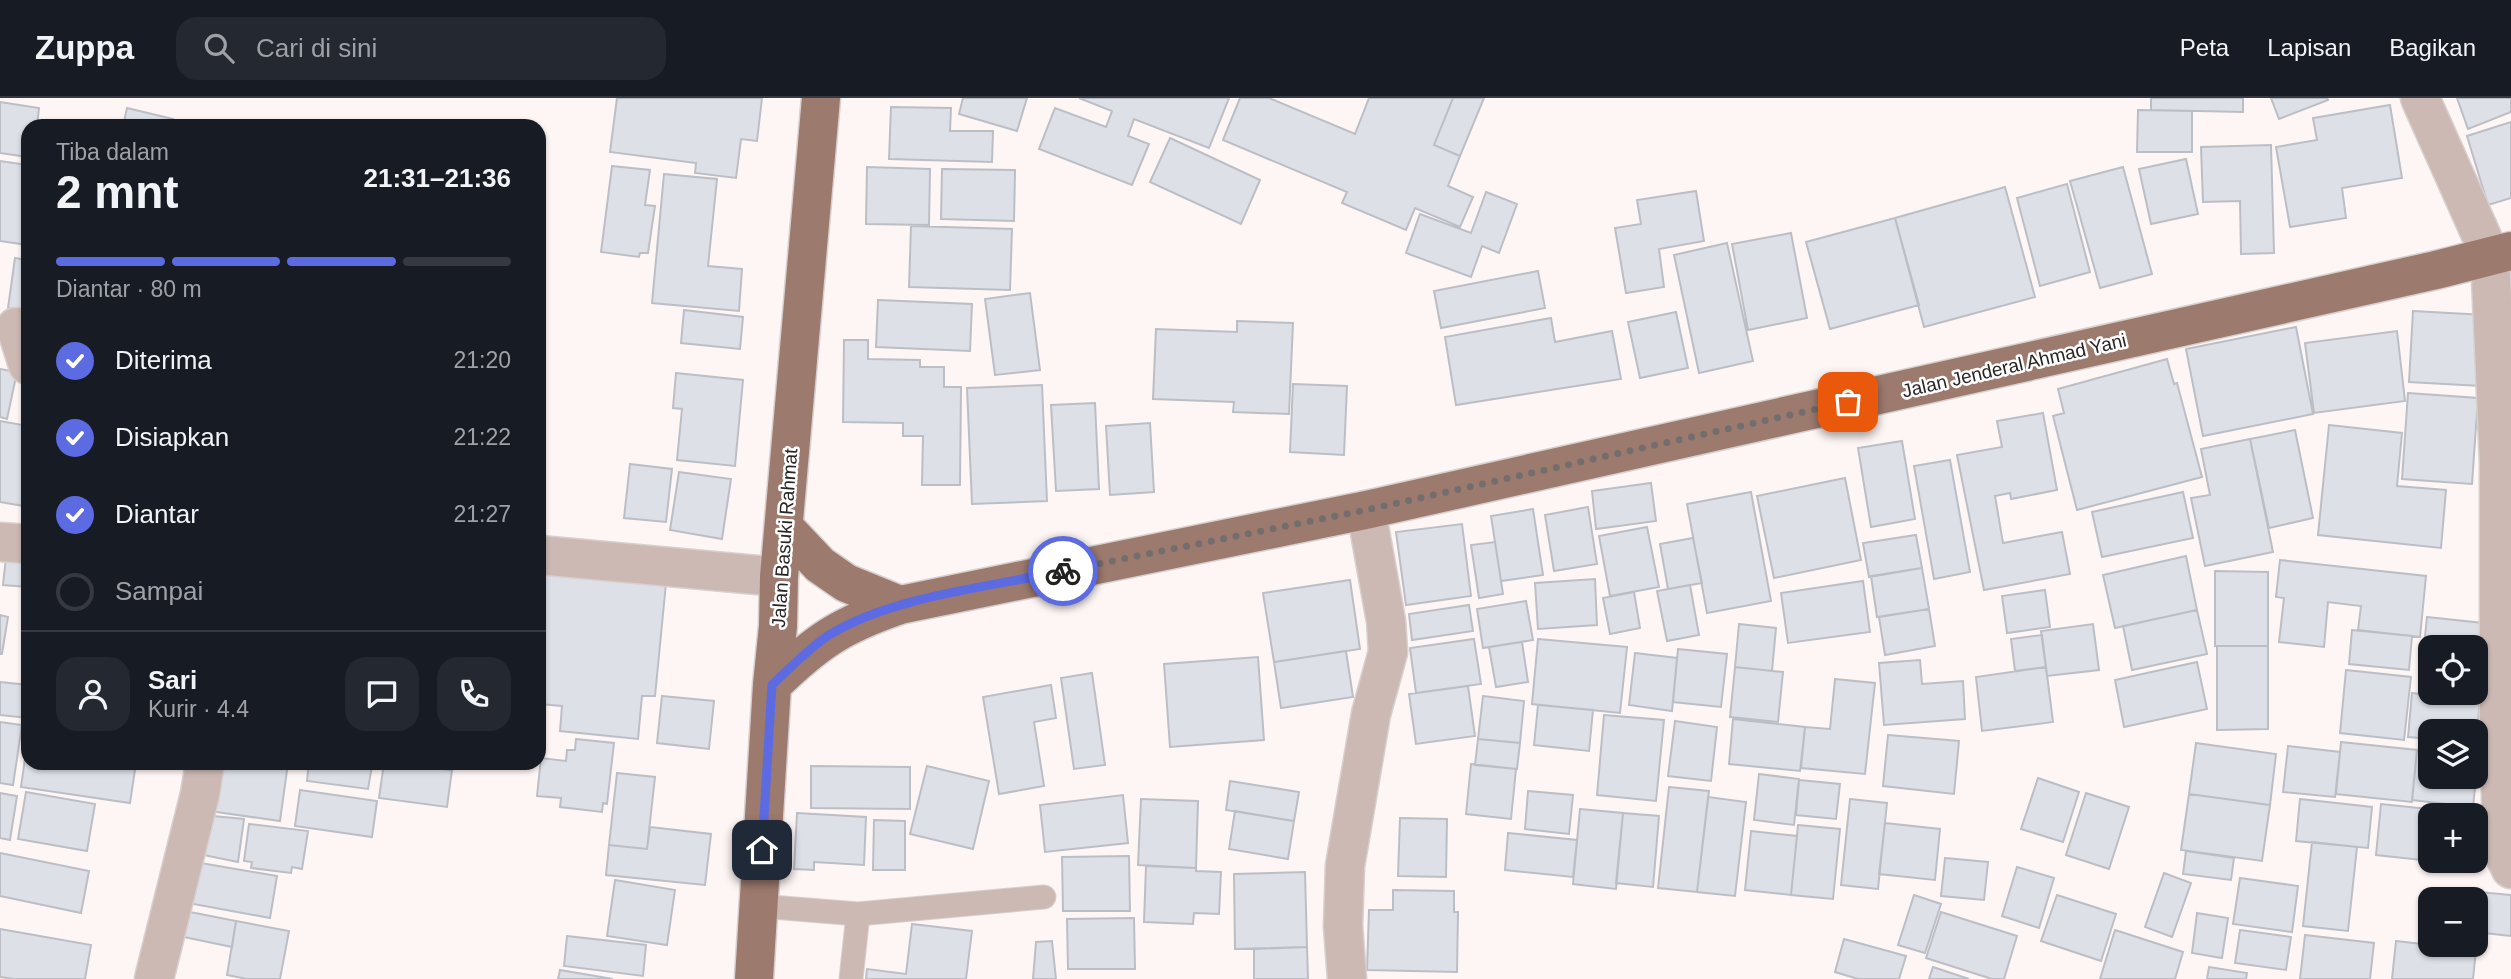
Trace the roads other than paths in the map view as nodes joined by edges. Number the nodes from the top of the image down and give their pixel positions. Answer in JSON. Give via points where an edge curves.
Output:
{"nodes":[{"id":1,"x":821,"y":98,"type":"edge"},
{"id":2,"x":2420,"y":98,"type":"edge"},
{"id":3,"x":2501,"y":253,"type":"edge"},
{"id":4,"x":16,"y":327,"type":"dead end"},
{"id":5,"x":21,"y":343,"type":"edge"},
{"id":6,"x":2505,"y":463,"type":"edge"},
{"id":7,"x":1366,"y":510,"type":"junction"},
{"id":8,"x":784,"y":527,"type":"junction"},
{"id":9,"x":0,"y":542,"type":"edge"},
{"id":10,"x":21,"y":544,"type":"edge"},
{"id":11,"x":546,"y":556,"type":"edge"},
{"id":12,"x":779,"y":577,"type":"junction"},
{"id":13,"x":900,"y":604,"type":"junction"},
{"id":14,"x":772,"y":685,"type":"junction"},
{"id":15,"x":204,"y":770,"type":"edge"},
{"id":16,"x":2511,"y":869,"type":"edge"},
{"id":17,"x":1044,"y":897,"type":"dead end"},
{"id":18,"x":758,"y":906,"type":"junction"},
{"id":19,"x":858,"y":914,"type":"junction"},
{"id":20,"x":155,"y":979,"type":"edge"},
{"id":21,"x":754,"y":979,"type":"edge"},
{"id":22,"x":850,"y":979,"type":"edge"},
{"id":23,"x":1347,"y":979,"type":"edge"}],
"edges":[{"from":1,"to":8,"type":"highway","name":"Jalan Basuki Rahmat"},
{"from":2,"to":3,"type":"street"},
{"from":3,"to":6,"type":"street"},
{"from":3,"to":7,"type":"highway","name":"Jalan Jenderal Ahmad Yani"},
{"from":4,"to":5,"type":"street"},
{"from":6,"to":16,"type":"street","via":[[2498,721],[2502,834]]},
{"from":7,"to":13,"type":"highway","name":"Jalan Jenderal Ahmad Yani"},
{"from":7,"to":23,"type":"street","via":[[1388,652],[1371,714],[1345,866]]},
{"from":8,"to":12,"type":"highway","name":"Jalan Basuki Rahmat"},
{"from":8,"to":13,"type":"highway","via":[[846,583]]},
{"from":9,"to":10,"type":"street"},
{"from":11,"to":12,"type":"street"},
{"from":12,"to":14,"type":"highway","name":"Jalan Basuki Rahmat"},
{"from":13,"to":14,"type":"highway","name":"Jalan Jenderal Ahmad Yani","via":[[828,636]]},
{"from":14,"to":18,"type":"highway","name":"Jalan Basuki Rahmat"},
{"from":15,"to":20,"type":"street"},
{"from":17,"to":19,"type":"lane"},
{"from":18,"to":19,"type":"lane"},
{"from":18,"to":21,"type":"highway","name":"Jalan Basuki Rahmat"},
{"from":19,"to":22,"type":"lane"}]}
